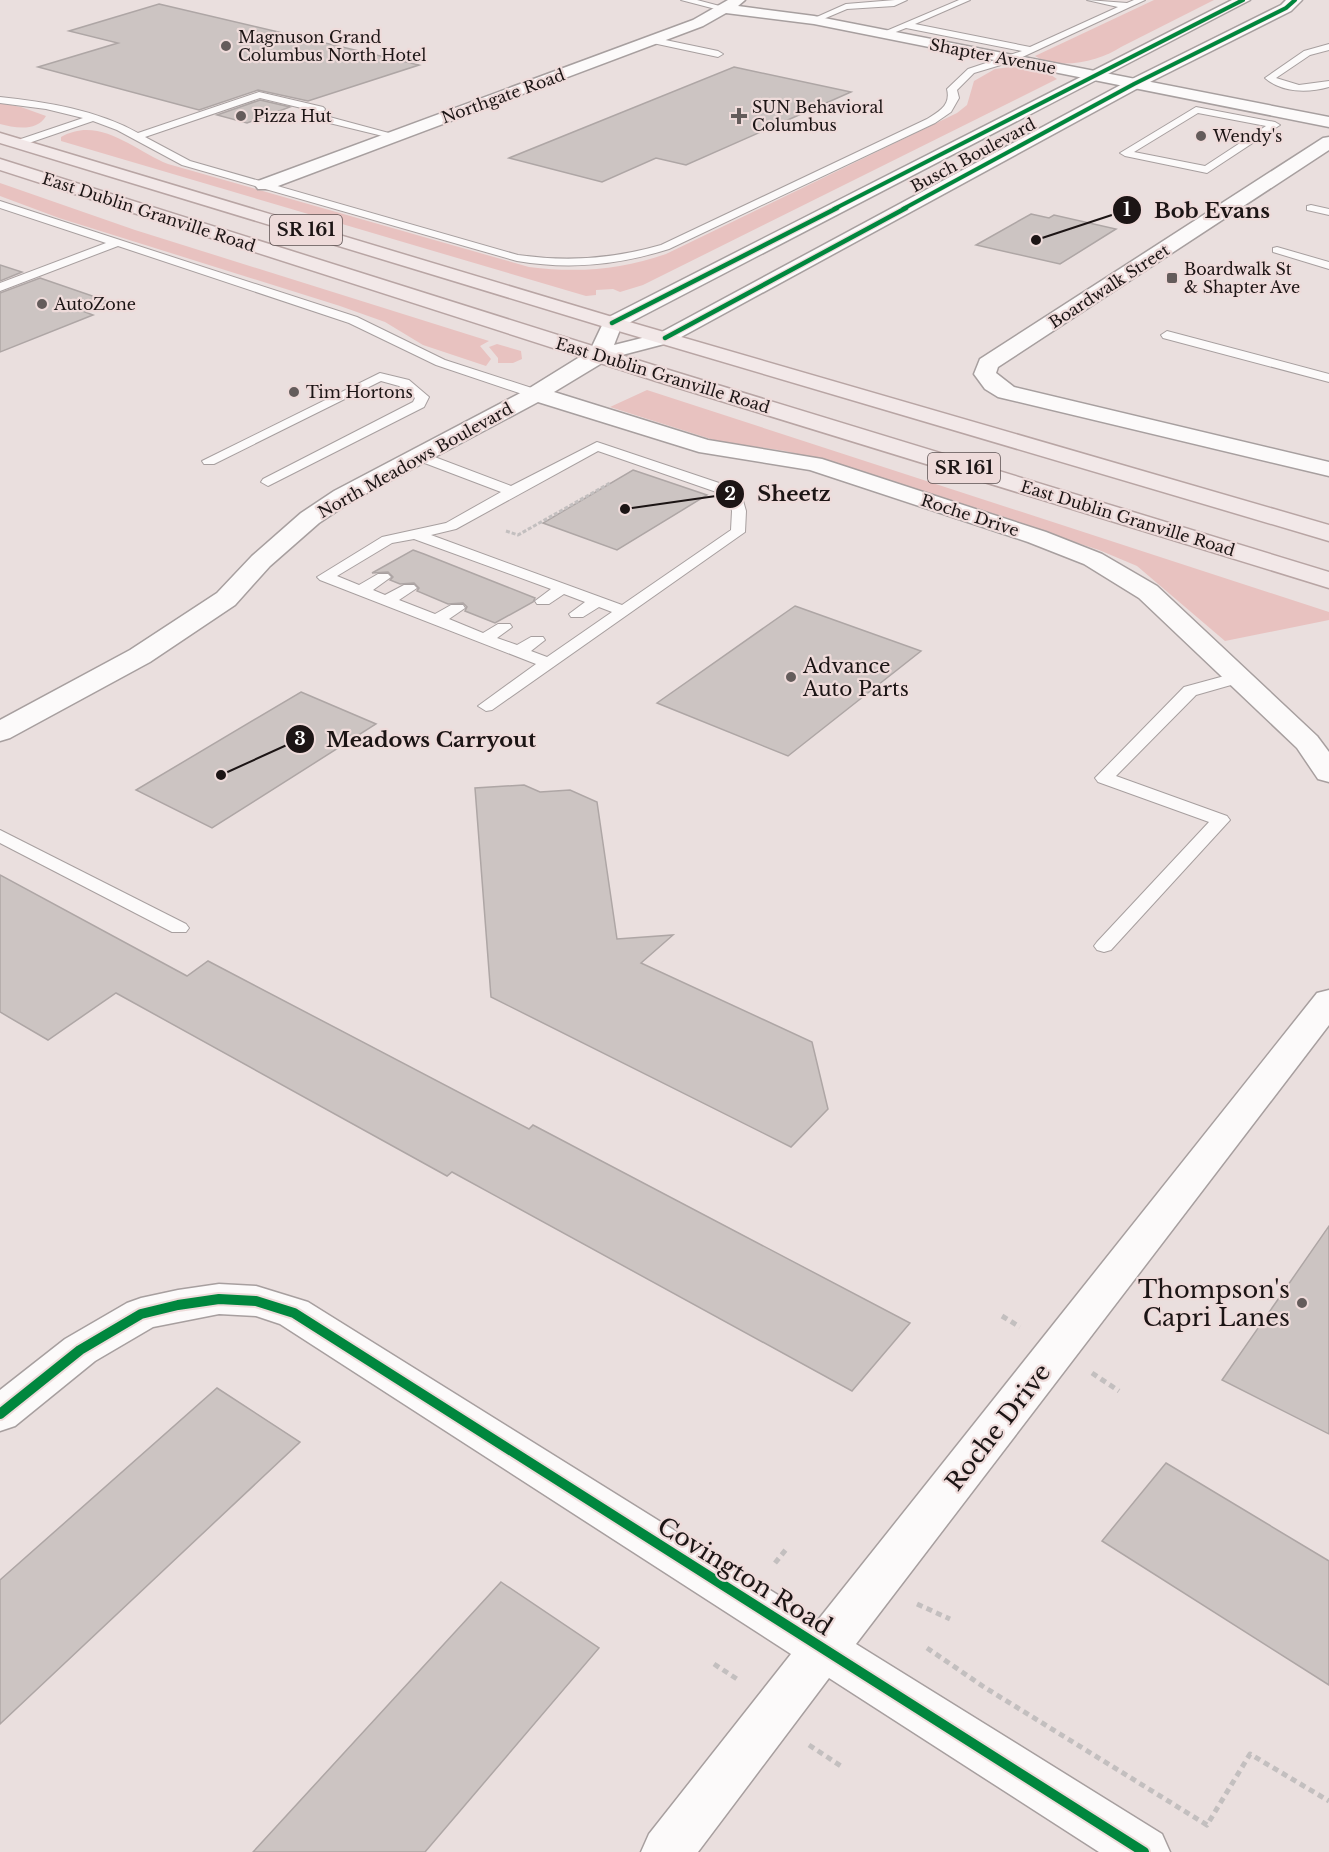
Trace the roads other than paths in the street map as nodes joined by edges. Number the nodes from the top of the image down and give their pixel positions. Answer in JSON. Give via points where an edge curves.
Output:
{"nodes":[{"id":1,"x":685,"y":0,"type":"edge"},
{"id":2,"x":903,"y":0,"type":"edge"},
{"id":3,"x":966,"y":0,"type":"edge"},
{"id":4,"x":1091,"y":0,"type":"edge"},
{"id":5,"x":1142,"y":0,"type":"edge"},
{"id":6,"x":1243,"y":0,"type":"edge"},
{"id":7,"x":1296,"y":0,"type":"edge"},
{"id":8,"x":732,"y":4,"type":"edge"},
{"id":9,"x":843,"y":4,"type":"edge"},
{"id":10,"x":1127,"y":6,"type":"junction"},
{"id":11,"x":814,"y":20,"type":"junction"},
{"id":12,"x":904,"y":25,"type":"junction"},
{"id":13,"x":883,"y":34,"type":"junction"},
{"id":14,"x":651,"y":40,"type":"junction"},
{"id":15,"x":1329,"y":47,"type":"edge"},
{"id":16,"x":1032,"y":50,"type":"junction"},
{"id":17,"x":718,"y":54,"type":"dead end"},
{"id":18,"x":1011,"y":59,"type":"junction"},
{"id":19,"x":1096,"y":76,"type":"junction"},
{"id":20,"x":1134,"y":84,"type":"junction"},
{"id":21,"x":1329,"y":84,"type":"edge"},
{"id":22,"x":0,"y":100,"type":"edge"},
{"id":23,"x":93,"y":118,"type":"junction"},
{"id":24,"x":1329,"y":122,"type":"edge"},
{"id":25,"x":394,"y":136,"type":"junction"},
{"id":26,"x":137,"y":137,"type":"junction"},
{"id":27,"x":0,"y":138,"type":"edge"},
{"id":28,"x":1329,"y":142,"type":"edge"},
{"id":29,"x":19,"y":143,"type":"junction"},
{"id":30,"x":0,"y":164,"type":"edge"},
{"id":31,"x":1207,"y":170,"type":"joint"},
{"id":32,"x":264,"y":185,"type":"junction"},
{"id":33,"x":0,"y":204,"type":"edge"},
{"id":34,"x":1311,"y":208,"type":"dead end"},
{"id":35,"x":1329,"y":212,"type":"edge"},
{"id":36,"x":116,"y":243,"type":"junction"},
{"id":37,"x":1277,"y":250,"type":"dead end"},
{"id":38,"x":1329,"y":266,"type":"edge"},
{"id":39,"x":0,"y":287,"type":"edge"},
{"id":40,"x":612,"y":323,"type":"junction"},
{"id":41,"x":1167,"y":335,"type":"dead end"},
{"id":42,"x":665,"y":338,"type":"junction"},
{"id":43,"x":599,"y":355,"type":"junction"},
{"id":44,"x":1329,"y":378,"type":"edge"},
{"id":45,"x":536,"y":394,"type":"junction"},
{"id":46,"x":419,"y":456,"type":"junction"},
{"id":47,"x":208,"y":461,"type":"dead end"},
{"id":48,"x":1329,"y":469,"type":"edge"},
{"id":49,"x":268,"y":482,"type":"dead end"},
{"id":50,"x":512,"y":491,"type":"junction"},
{"id":51,"x":1329,"y":532,"type":"edge"},
{"id":52,"x":413,"y":533,"type":"junction"},
{"id":53,"x":443,"y":544,"type":"junction"},
{"id":54,"x":466,"y":553,"type":"junction"},
{"id":55,"x":424,"y":554,"type":"dead end"},
{"id":56,"x":449,"y":564,"type":"dead end"},
{"id":57,"x":517,"y":572,"type":"junction"},
{"id":58,"x":383,"y":577,"type":"dead end"},
{"id":59,"x":1329,"y":580,"type":"edge"},
{"id":60,"x":497,"y":583,"type":"dead end"},
{"id":61,"x":409,"y":588,"type":"dead end"},
{"id":62,"x":563,"y":588,"type":"junction"},
{"id":63,"x":360,"y":591,"type":"junction"},
{"id":64,"x":386,"y":601,"type":"junction"},
{"id":65,"x":543,"y":601,"type":"dead end"},
{"id":66,"x":597,"y":601,"type":"junction"},
{"id":67,"x":457,"y":608,"type":"dead end"},
{"id":68,"x":624,"y":611,"type":"junction"},
{"id":69,"x":577,"y":615,"type":"dead end"},
{"id":70,"x":436,"y":620,"type":"junction"},
{"id":71,"x":504,"y":627,"type":"dead end"},
{"id":72,"x":484,"y":639,"type":"junction"},
{"id":73,"x":537,"y":640,"type":"dead end"},
{"id":74,"x":518,"y":652,"type":"junction"},
{"id":75,"x":548,"y":663,"type":"junction"},
{"id":76,"x":1239,"y":677,"type":"junction"},
{"id":77,"x":486,"y":706,"type":"dead end"},
{"id":78,"x":0,"y":732,"type":"edge"},
{"id":79,"x":1329,"y":773,"type":"edge"},
{"id":80,"x":0,"y":836,"type":"edge"},
{"id":81,"x":179,"y":928,"type":"dead end"},
{"id":82,"x":1104,"y":946,"type":"dead end"},
{"id":83,"x":1329,"y":1001,"type":"edge"},
{"id":84,"x":0,"y":1414,"type":"edge"},
{"id":85,"x":823,"y":1649,"type":"junction"},
{"id":86,"x":667,"y":1852,"type":"edge"},
{"id":87,"x":1144,"y":1852,"type":"edge"}],
"edges":[{"from":1,"to":8,"type":"lane"},
{"from":2,"to":9,"type":"lane"},
{"from":3,"to":12,"type":"lane"},
{"from":4,"to":10,"type":"lane"},
{"from":5,"to":10,"type":"lane"},
{"from":6,"to":19,"type":"street","name":"Busch Boulevard"},
{"from":7,"to":20,"type":"street","name":"Busch Boulevard"},
{"from":8,"to":11,"type":"street","name":"Shapter Avenue"},
{"from":8,"to":14,"type":"street","name":"Northgate Road","via":[[698,23]]},
{"from":9,"to":11,"type":"lane"},
{"from":10,"to":16,"type":"lane"},
{"from":11,"to":13,"type":"street","name":"Shapter Avenue"},
{"from":12,"to":13,"type":"lane"},
{"from":12,"to":16,"type":"lane"},
{"from":13,"to":18,"type":"street","name":"Shapter Avenue"},
{"from":14,"to":17,"type":"lane"},
{"from":14,"to":25,"type":"street","name":"Northgate Road"},
{"from":15,"to":21,"type":"lane","via":[[1307,54],[1270,78],[1277,83],[1311,89]]},
{"from":16,"to":18,"type":"lane"},
{"from":18,"to":19,"type":"street","name":"Shapter Avenue"},
{"from":18,"to":32,"type":"lane","via":[[971,71],[952,89],[954,98],[948,110],[931,121],[664,247],[628,259],[551,264],[517,258]]},
{"from":19,"to":20,"type":"street","name":"Shapter Avenue"},
{"from":19,"to":40,"type":"street","name":"Busch Boulevard"},
{"from":20,"to":24,"type":"street","name":"Shapter Avenue"},
{"from":20,"to":42,"type":"street","name":"Busch Boulevard"},
{"from":22,"to":23,"type":"lane"},
{"from":23,"to":26,"type":"lane"},
{"from":23,"to":29,"type":"lane"},
{"from":25,"to":26,"type":"lane","via":[[316,117],[320,109],[259,95]]},
{"from":25,"to":32,"type":"street","name":"Northgate Road"},
{"from":26,"to":32,"type":"lane","via":[[170,158]]},
{"from":27,"to":29,"type":"main road","name":"East Dublin Granville Road","number":"SR 161"},
{"from":28,"to":48,"type":"street","name":"Boardwalk Street","via":[[988,364],[985,374],[1006,392]]},
{"from":29,"to":40,"type":"main road","name":"East Dublin Granville Road","number":"SR 161"},
{"from":30,"to":43,"type":"main road","name":"East Dublin Granville Road","number":"SR 161"},
{"from":31,"to":31,"type":"lane","via":[[1275,125],[1196,110],[1125,153]]},
{"from":33,"to":36,"type":"lane","name":"East Dublin Granville Road"},
{"from":34,"to":35,"type":"lane"},
{"from":36,"to":39,"type":"lane"},
{"from":36,"to":45,"type":"lane","name":"East Dublin Granville Road","via":[[361,322],[428,357]]},
{"from":37,"to":38,"type":"lane"},
{"from":40,"to":42,"type":"main road","name":"East Dublin Granville Road","number":"SR 161"},
{"from":40,"to":43,"type":"street"},
{"from":41,"to":44,"type":"lane"},
{"from":42,"to":43,"type":"street","name":"Busch Boulevard"},
{"from":42,"to":51,"type":"main road","name":"East Dublin Granville Road","number":"SR 161"},
{"from":43,"to":45,"type":"street","name":"North Meadows Boulevard"},
{"from":43,"to":59,"type":"main road","name":"East Dublin Granville Road","number":"SR 161"},
{"from":45,"to":46,"type":"street","name":"North Meadows Boulevard"},
{"from":45,"to":76,"type":"street","name":"Roche Drive","via":[[707,447],[813,464],[1064,547],[1093,559],[1148,592]]},
{"from":46,"to":50,"type":"lane"},
{"from":46,"to":78,"type":"street","name":"North Meadows Boulevard","via":[[363,484],[310,518],[261,561],[226,599],[140,656]]},
{"from":47,"to":49,"type":"lane","via":[[380,377],[404,384],[422,397],[418,404]]},
{"from":50,"to":52,"type":"lane","via":[[451,526]]},
{"from":50,"to":68,"type":"lane","via":[[597,446],[735,493],[738,532]]},
{"from":52,"to":53,"type":"lane"},
{"from":52,"to":63,"type":"lane","via":[[387,540],[325,577]]},
{"from":53,"to":54,"type":"lane"},
{"from":53,"to":55,"type":"lane"},
{"from":54,"to":56,"type":"lane"},
{"from":54,"to":57,"type":"lane"},
{"from":57,"to":60,"type":"lane"},
{"from":57,"to":62,"type":"lane"},
{"from":58,"to":63,"type":"lane"},
{"from":61,"to":64,"type":"lane"},
{"from":62,"to":65,"type":"lane"},
{"from":62,"to":66,"type":"lane"},
{"from":63,"to":64,"type":"lane"},
{"from":64,"to":70,"type":"lane"},
{"from":66,"to":68,"type":"lane"},
{"from":66,"to":69,"type":"lane"},
{"from":67,"to":70,"type":"lane"},
{"from":68,"to":75,"type":"lane"},
{"from":70,"to":72,"type":"lane"},
{"from":71,"to":72,"type":"lane"},
{"from":72,"to":74,"type":"lane"},
{"from":73,"to":74,"type":"lane"},
{"from":74,"to":75,"type":"lane"},
{"from":75,"to":77,"type":"lane"},
{"from":76,"to":79,"type":"street","name":"Roche Drive","via":[[1307,742]]},
{"from":76,"to":82,"type":"lane","via":[[1190,691],[1104,778],[1221,820]]},
{"from":80,"to":81,"type":"lane"},
{"from":83,"to":85,"type":"street","name":"Roche Drive"},
{"from":84,"to":85,"type":"street","name":"Covington Road","via":[[80,1350],[141,1314],[219,1299],[256,1301],[294,1313]]},
{"from":85,"to":86,"type":"street","name":"Roche Drive"},
{"from":85,"to":87,"type":"street","name":"Covington Road"}]}
